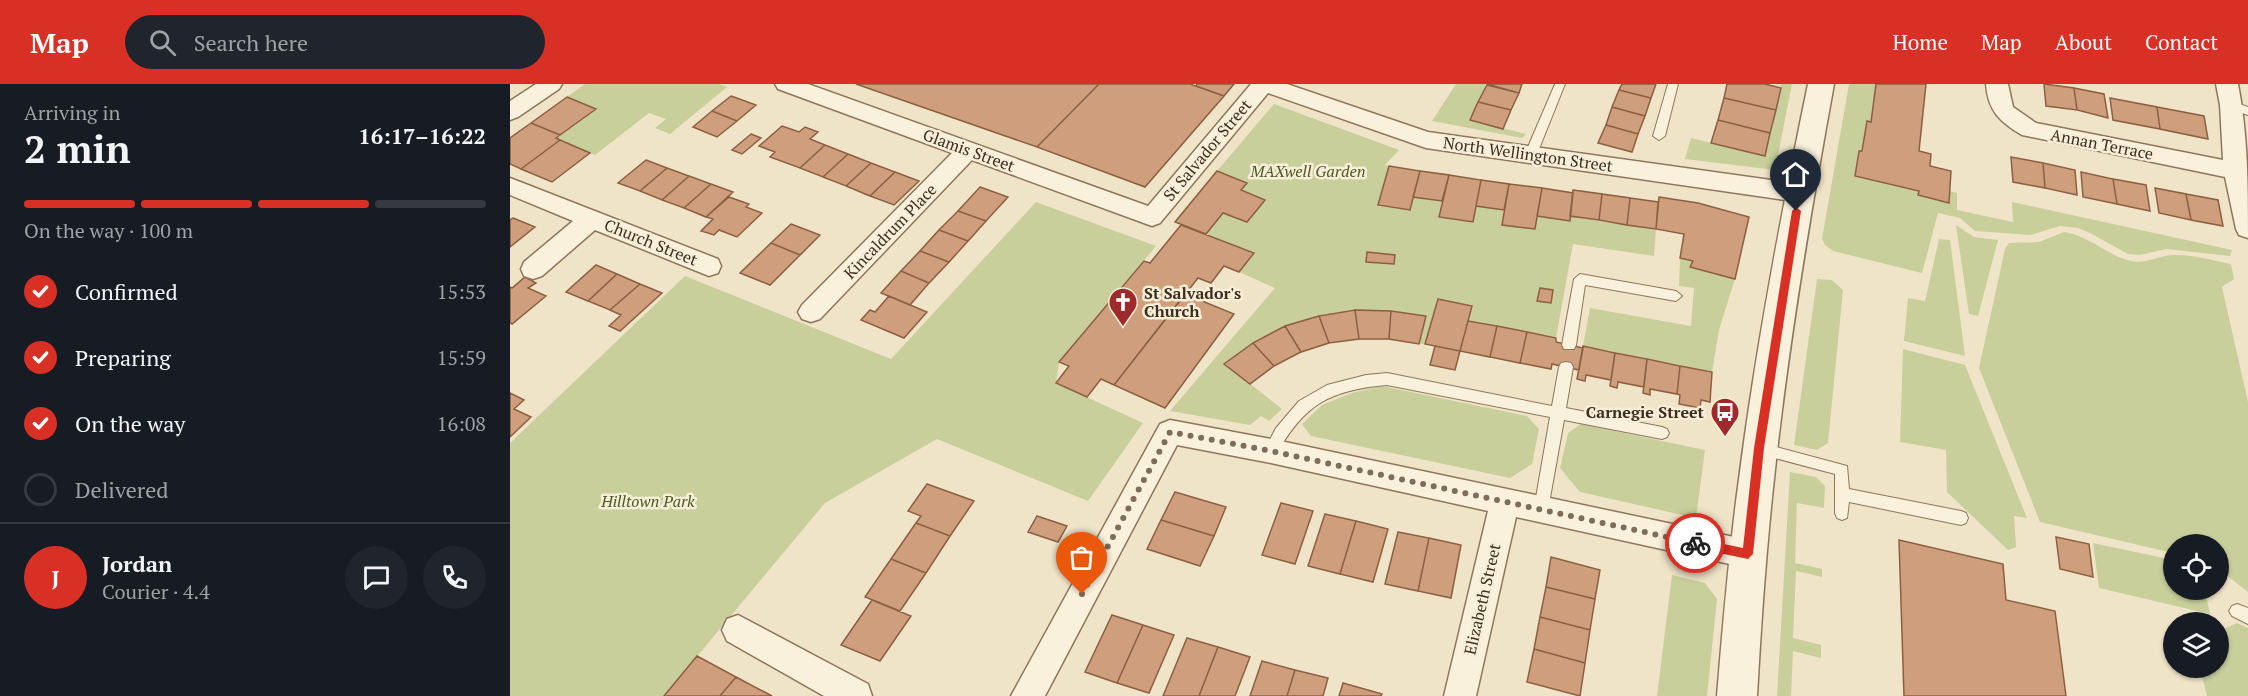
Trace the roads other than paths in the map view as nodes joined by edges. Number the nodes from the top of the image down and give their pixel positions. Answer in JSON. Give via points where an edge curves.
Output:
{"nodes":[{"id":1,"x":551,"y":84,"type":"edge"},
{"id":2,"x":786,"y":84,"type":"edge"},
{"id":3,"x":1264,"y":84,"type":"edge"},
{"id":4,"x":1560,"y":84,"type":"edge"},
{"id":5,"x":1673,"y":84,"type":"edge"},
{"id":6,"x":1821,"y":84,"type":"edge"},
{"id":7,"x":1997,"y":84,"type":"edge"},
{"id":8,"x":2235,"y":100,"type":"edge"},
{"id":9,"x":511,"y":110,"type":"edge"},
{"id":10,"x":1659,"y":136,"type":"dead end"},
{"id":11,"x":969,"y":150,"type":"junction"},
{"id":12,"x":1531,"y":154,"type":"junction"},
{"id":13,"x":2235,"y":171,"type":"junction"},
{"id":14,"x":510,"y":186,"type":"edge"},
{"id":15,"x":1800,"y":193,"type":"junction"},
{"id":16,"x":1152,"y":217,"type":"joint"},
{"id":17,"x":592,"y":219,"type":"junction"},
{"id":18,"x":2248,"y":229,"type":"edge"},
{"id":19,"x":709,"y":266,"type":"dead end"},
{"id":20,"x":533,"y":268,"type":"dead end"},
{"id":21,"x":1676,"y":296,"type":"dead end"},
{"id":22,"x":811,"y":312,"type":"dead end"},
{"id":23,"x":1569,"y":345,"type":"dead end"},
{"id":24,"x":1566,"y":367,"type":"dead end"},
{"id":25,"x":1557,"y":413,"type":"junction"},
{"id":26,"x":1662,"y":433,"type":"dead end"},
{"id":27,"x":1759,"y":448,"type":"junction"},
{"id":28,"x":1271,"y":451,"type":"junction"},
{"id":29,"x":1842,"y":494,"type":"junction"},
{"id":30,"x":1505,"y":502,"type":"junction"},
{"id":31,"x":1541,"y":509,"type":"junction"},
{"id":32,"x":1842,"y":513,"type":"dead end"},
{"id":33,"x":1961,"y":518,"type":"dead end"},
{"id":34,"x":1748,"y":554,"type":"junction"},
{"id":35,"x":738,"y":630,"type":"dead end"},
{"id":36,"x":856,"y":696,"type":"edge"},
{"id":37,"x":1028,"y":696,"type":"edge"},
{"id":38,"x":1460,"y":696,"type":"edge"},
{"id":39,"x":1737,"y":696,"type":"edge"}],
"edges":[{"from":1,"to":9,"type":"street"},
{"from":2,"to":11,"type":"street","name":"Glamis Street"},
{"from":3,"to":12,"type":"street","name":"North Wellington Street","via":[[1426,140]]},
{"from":3,"to":16,"type":"street","name":"St Salvador Street"},
{"from":4,"to":12,"type":"lane"},
{"from":5,"to":10,"type":"lane"},
{"from":6,"to":15,"type":"street"},
{"from":7,"to":13,"type":"street","name":"Annan Terrace","via":[[1998,102],[2007,117],[2030,130]]},
{"from":8,"to":13,"type":"street"},
{"from":11,"to":16,"type":"street","name":"Glamis Street"},
{"from":11,"to":22,"type":"street","name":"Kincaldrum Place"},
{"from":12,"to":15,"type":"street","name":"North Wellington Street"},
{"from":13,"to":18,"type":"street"},
{"from":14,"to":17,"type":"street","name":"Church Street"},
{"from":15,"to":27,"type":"street"},
{"from":17,"to":19,"type":"street","name":"Church Street"},
{"from":17,"to":20,"type":"street","name":"Church Street"},
{"from":21,"to":23,"type":"lane","via":[[1580,279]]},
{"from":24,"to":25,"type":"lane"},
{"from":25,"to":26,"type":"lane"},
{"from":25,"to":28,"type":"lane","via":[[1387,379],[1354,381],[1300,407],[1282,428]]},
{"from":25,"to":31,"type":"lane"},
{"from":27,"to":29,"type":"lane","via":[[1842,470]]},
{"from":27,"to":34,"type":"street"},
{"from":28,"to":30,"type":"street"},
{"from":28,"to":37,"type":"street","via":[[1170,432]]},
{"from":29,"to":32,"type":"lane"},
{"from":29,"to":33,"type":"lane"},
{"from":30,"to":31,"type":"street"},
{"from":30,"to":38,"type":"street","name":"Elizabeth Street"},
{"from":31,"to":34,"type":"street"},
{"from":34,"to":39,"type":"street"},
{"from":35,"to":36,"type":"street"}]}
